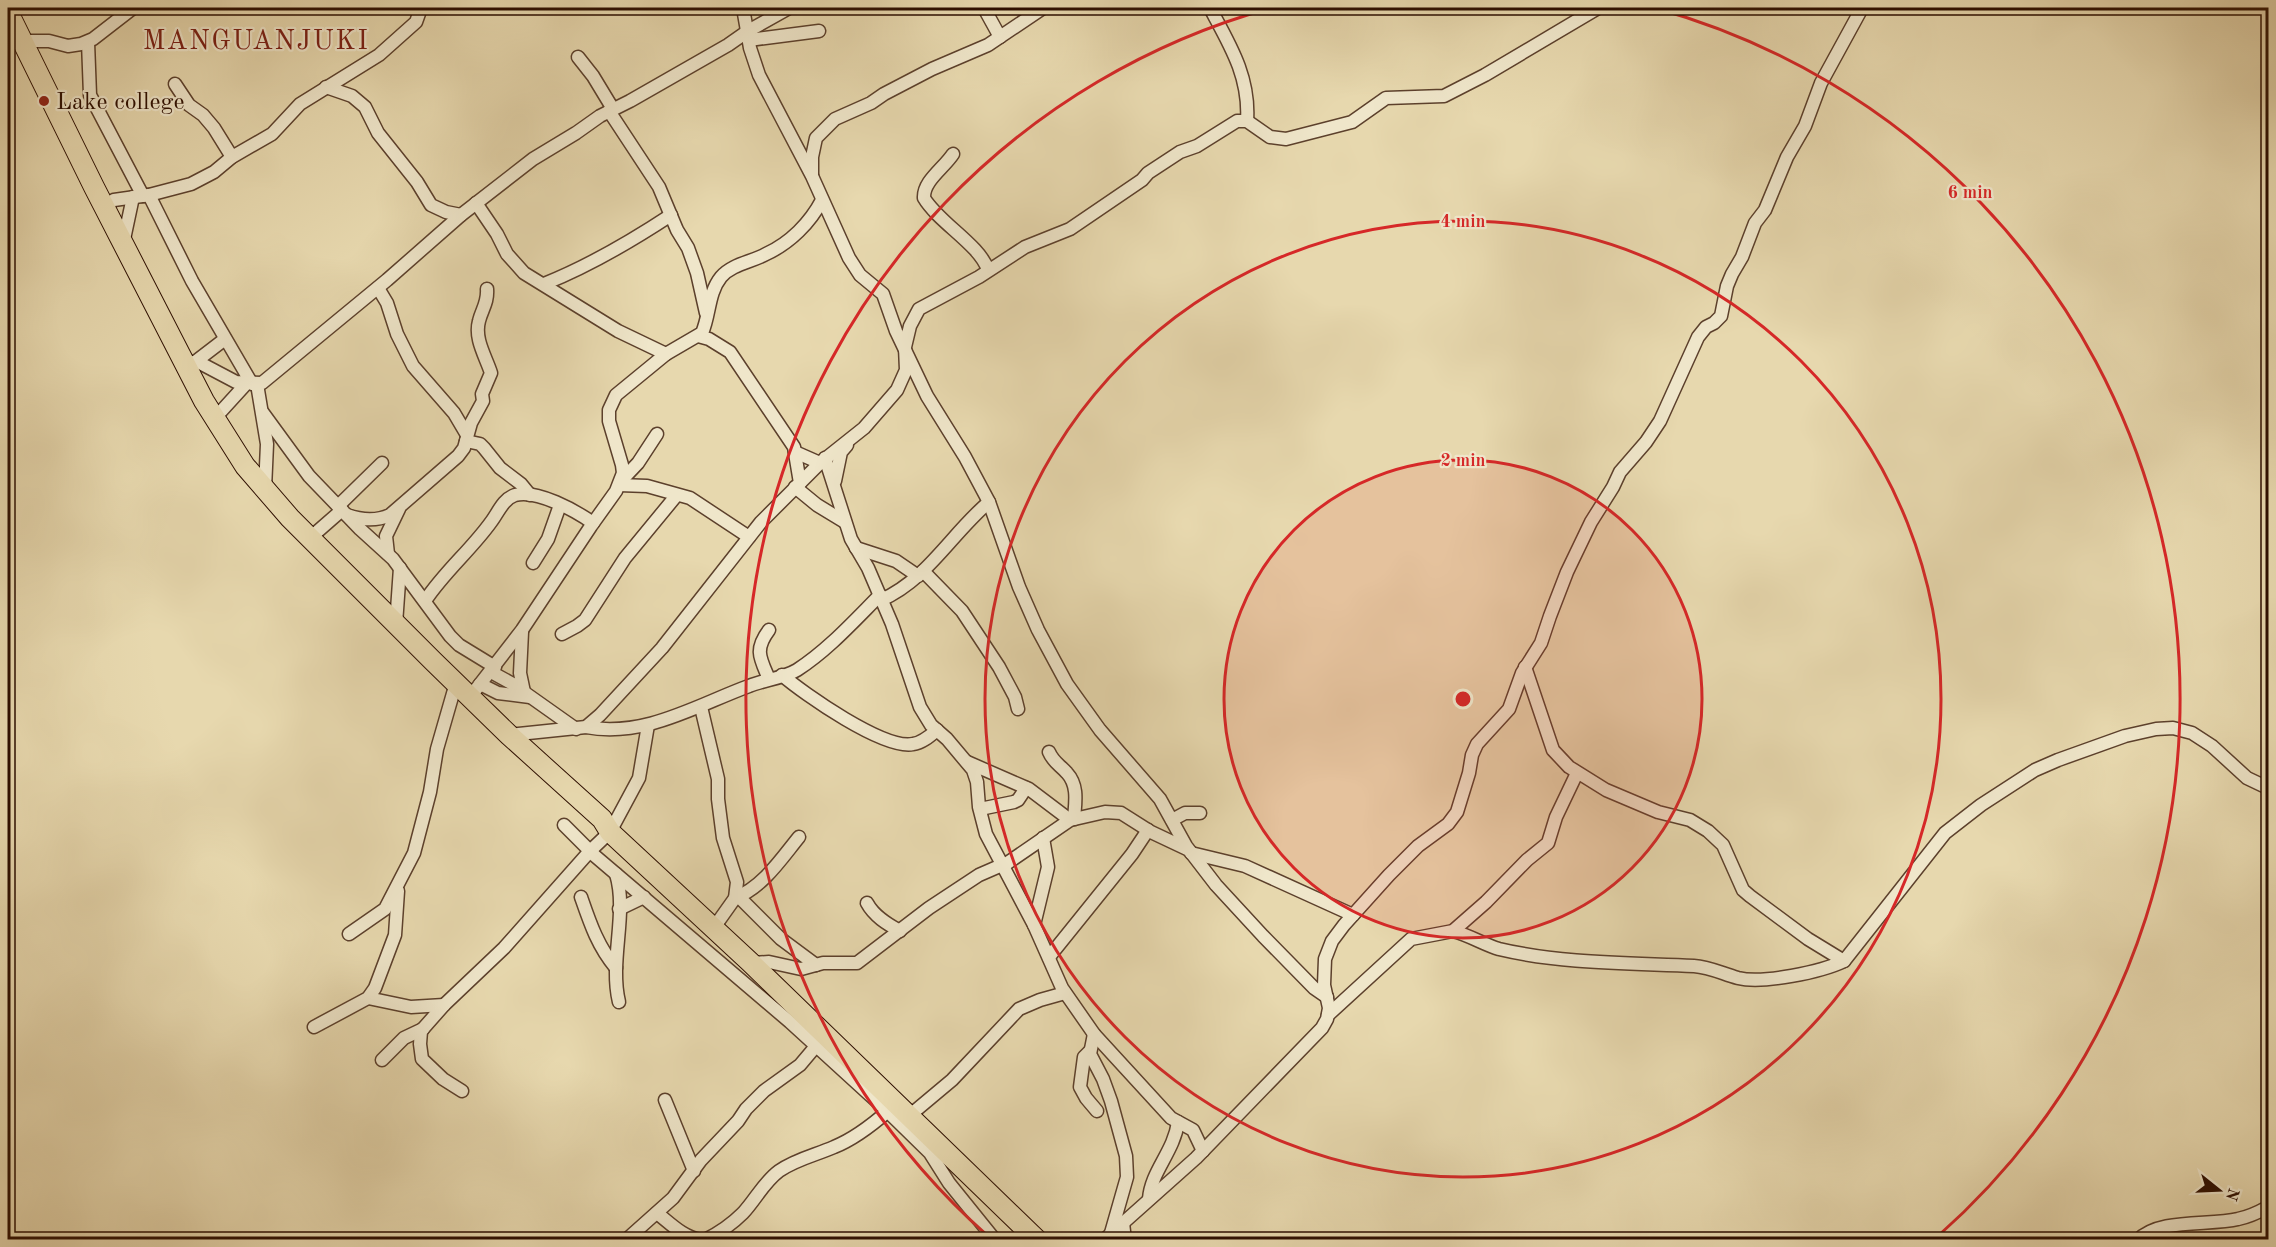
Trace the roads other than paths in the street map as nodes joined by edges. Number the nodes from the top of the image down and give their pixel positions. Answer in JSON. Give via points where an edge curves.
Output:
{"nodes":[{"id":1,"x":133,"y":8,"type":"edge"},
{"id":2,"x":421,"y":8,"type":"edge"},
{"id":3,"x":743,"y":8,"type":"edge"},
{"id":4,"x":789,"y":8,"type":"edge"},
{"id":5,"x":984,"y":8,"type":"edge"},
{"id":6,"x":1044,"y":8,"type":"edge"},
{"id":7,"x":1210,"y":8,"type":"edge"},
{"id":8,"x":1598,"y":8,"type":"edge"},
{"id":9,"x":1862,"y":8,"type":"edge"},
{"id":10,"x":8,"y":12,"type":"edge"},
{"id":11,"x":819,"y":31,"type":"dead end"},
{"id":12,"x":15,"y":35,"type":"edge"},
{"id":13,"x":749,"y":35,"type":"junction"},
{"id":14,"x":1000,"y":37,"type":"junction"},
{"id":15,"x":88,"y":42,"type":"junction"},
{"id":16,"x":578,"y":57,"type":"dead end"},
{"id":17,"x":175,"y":84,"type":"dead end"},
{"id":18,"x":326,"y":87,"type":"junction"},
{"id":19,"x":611,"y":110,"type":"junction"},
{"id":20,"x":1247,"y":121,"type":"junction"},
{"id":21,"x":953,"y":154,"type":"dead end"},
{"id":22,"x":232,"y":157,"type":"junction"},
{"id":23,"x":812,"y":176,"type":"junction"},
{"id":24,"x":142,"y":196,"type":"junction"},
{"id":25,"x":822,"y":200,"type":"junction"},
{"id":26,"x":476,"y":203,"type":"junction"},
{"id":27,"x":104,"y":206,"type":"junction"},
{"id":28,"x":461,"y":215,"type":"junction"},
{"id":29,"x":671,"y":215,"type":"junction"},
{"id":30,"x":123,"y":244,"type":"junction"},
{"id":31,"x":988,"y":270,"type":"junction"},
{"id":32,"x":544,"y":284,"type":"junction"},
{"id":33,"x":378,"y":288,"type":"junction"},
{"id":34,"x":487,"y":289,"type":"dead end"},
{"id":35,"x":706,"y":315,"type":"junction"},
{"id":36,"x":698,"y":336,"type":"junction"},
{"id":37,"x":225,"y":339,"type":"junction"},
{"id":38,"x":905,"y":347,"type":"junction"},
{"id":39,"x":666,"y":354,"type":"junction"},
{"id":40,"x":191,"y":363,"type":"junction"},
{"id":41,"x":252,"y":384,"type":"junction"},
{"id":42,"x":263,"y":413,"type":"junction"},
{"id":43,"x":215,"y":418,"type":"junction"},
{"id":44,"x":657,"y":434,"type":"dead end"},
{"id":45,"x":854,"y":437,"type":"junction"},
{"id":46,"x":467,"y":438,"type":"junction"},
{"id":47,"x":795,"y":452,"type":"junction"},
{"id":48,"x":822,"y":460,"type":"junction"},
{"id":49,"x":382,"y":463,"type":"dead end"},
{"id":50,"x":620,"y":483,"type":"junction"},
{"id":51,"x":798,"y":485,"type":"junction"},
{"id":52,"x":834,"y":486,"type":"junction"},
{"id":53,"x":265,"y":489,"type":"junction"},
{"id":54,"x":530,"y":495,"type":"junction"},
{"id":55,"x":676,"y":496,"type":"junction"},
{"id":56,"x":989,"y":502,"type":"junction"},
{"id":57,"x":560,"y":505,"type":"junction"},
{"id":58,"x":400,"y":508,"type":"junction"},
{"id":59,"x":343,"y":510,"type":"junction"},
{"id":60,"x":845,"y":522,"type":"junction"},
{"id":61,"x":593,"y":523,"type":"junction"},
{"id":62,"x":749,"y":537,"type":"junction"},
{"id":63,"x":310,"y":538,"type":"junction"},
{"id":64,"x":856,"y":548,"type":"junction"},
{"id":65,"x":388,"y":554,"type":"junction"},
{"id":66,"x":533,"y":562,"type":"dead end"},
{"id":67,"x":400,"y":568,"type":"junction"},
{"id":68,"x":921,"y":573,"type":"junction"},
{"id":69,"x":880,"y":598,"type":"junction"},
{"id":70,"x":425,"y":601,"type":"junction"},
{"id":71,"x":396,"y":624,"type":"junction"},
{"id":72,"x":522,"y":630,"type":"junction"},
{"id":73,"x":770,"y":630,"type":"dead end"},
{"id":74,"x":562,"y":634,"type":"dead end"},
{"id":75,"x":1525,"y":667,"type":"junction"},
{"id":76,"x":493,"y":670,"type":"junction"},
{"id":77,"x":782,"y":675,"type":"junction"},
{"id":78,"x":769,"y":679,"type":"junction"},
{"id":79,"x":456,"y":683,"type":"junction"},
{"id":80,"x":475,"y":691,"type":"junction"},
{"id":81,"x":528,"y":694,"type":"junction"},
{"id":82,"x":701,"y":706,"type":"junction"},
{"id":83,"x":1018,"y":709,"type":"dead end"},
{"id":84,"x":648,"y":725,"type":"junction"},
{"id":85,"x":581,"y":728,"type":"junction"},
{"id":86,"x":937,"y":730,"type":"junction"},
{"id":87,"x":509,"y":735,"type":"junction"},
{"id":88,"x":1049,"y":752,"type":"dead end"},
{"id":89,"x":966,"y":762,"type":"junction"},
{"id":90,"x":1577,"y":773,"type":"junction"},
{"id":91,"x":1026,"y":788,"type":"junction"},
{"id":92,"x":2268,"y":788,"type":"edge"},
{"id":93,"x":980,"y":809,"type":"junction"},
{"id":94,"x":1200,"y":813,"type":"dead end"},
{"id":95,"x":1072,"y":819,"type":"junction"},
{"id":96,"x":1172,"y":820,"type":"junction"},
{"id":97,"x":564,"y":825,"type":"dead end"},
{"id":98,"x":1148,"y":830,"type":"junction"},
{"id":99,"x":610,"y":832,"type":"junction"},
{"id":100,"x":799,"y":837,"type":"dead end"},
{"id":101,"x":1043,"y":838,"type":"junction"},
{"id":102,"x":590,"y":851,"type":"junction"},
{"id":103,"x":1190,"y":851,"type":"junction"},
{"id":104,"x":1002,"y":865,"type":"junction"},
{"id":105,"x":616,"y":874,"type":"junction"},
{"id":106,"x":399,"y":886,"type":"junction"},
{"id":107,"x":581,"y":897,"type":"dead end"},
{"id":108,"x":644,"y":897,"type":"junction"},
{"id":109,"x":737,"y":898,"type":"junction"},
{"id":110,"x":867,"y":903,"type":"dead end"},
{"id":111,"x":619,"y":909,"type":"junction"},
{"id":112,"x":1353,"y":915,"type":"junction"},
{"id":113,"x":1034,"y":925,"type":"junction"},
{"id":114,"x":713,"y":929,"type":"junction"},
{"id":115,"x":900,"y":931,"type":"junction"},
{"id":116,"x":1453,"y":931,"type":"junction"},
{"id":117,"x":349,"y":934,"type":"dead end"},
{"id":118,"x":1049,"y":957,"type":"junction"},
{"id":119,"x":1845,"y":961,"type":"junction"},
{"id":120,"x":751,"y":963,"type":"junction"},
{"id":121,"x":816,"y":965,"type":"junction"},
{"id":122,"x":616,"y":968,"type":"junction"},
{"id":123,"x":1065,"y":993,"type":"junction"},
{"id":124,"x":1327,"y":997,"type":"junction"},
{"id":125,"x":368,"y":998,"type":"junction"},
{"id":126,"x":619,"y":1002,"type":"dead end"},
{"id":127,"x":444,"y":1005,"type":"junction"},
{"id":128,"x":1328,"y":1014,"type":"junction"},
{"id":129,"x":314,"y":1028,"type":"dead end"},
{"id":130,"x":423,"y":1029,"type":"junction"},
{"id":131,"x":1094,"y":1034,"type":"junction"},
{"id":132,"x":816,"y":1046,"type":"junction"},
{"id":133,"x":1090,"y":1051,"type":"junction"},
{"id":134,"x":382,"y":1060,"type":"dead end"},
{"id":135,"x":462,"y":1091,"type":"dead end"},
{"id":136,"x":665,"y":1100,"type":"dead end"},
{"id":137,"x":888,"y":1111,"type":"junction"},
{"id":138,"x":1097,"y":1111,"type":"dead end"},
{"id":139,"x":909,"y":1116,"type":"junction"},
{"id":140,"x":1178,"y":1122,"type":"junction"},
{"id":141,"x":1203,"y":1151,"type":"junction"},
{"id":142,"x":694,"y":1171,"type":"junction"},
{"id":143,"x":1149,"y":1200,"type":"junction"},
{"id":144,"x":2268,"y":1207,"type":"edge"},
{"id":145,"x":657,"y":1213,"type":"junction"},
{"id":146,"x":1124,"y":1223,"type":"junction"},
{"id":147,"x":1107,"y":1237,"type":"edge"},
{"id":148,"x":626,"y":1239,"type":"edge"},
{"id":149,"x":700,"y":1239,"type":"edge"},
{"id":150,"x":705,"y":1239,"type":"edge"},
{"id":151,"x":995,"y":1239,"type":"edge"},
{"id":152,"x":1037,"y":1239,"type":"edge"},
{"id":153,"x":1125,"y":1239,"type":"edge"},
{"id":154,"x":2138,"y":1239,"type":"edge"}],
"edges":[{"from":1,"to":15,"type":"street"},
{"from":2,"to":18,"type":"street","via":[[416,22],[380,55]]},
{"from":3,"to":13,"type":"street"},
{"from":4,"to":13,"type":"street"},
{"from":5,"to":14,"type":"street"},
{"from":6,"to":14,"type":"street"},
{"from":7,"to":20,"type":"street","via":[[1244,78],[1249,104]]},
{"from":8,"to":20,"type":"street","via":[[1444,96],[1386,98],[1352,122],[1286,138],[1270,137]]},
{"from":9,"to":75,"type":"street","via":[[1821,83],[1805,126],[1750,233],[1726,286],[1721,316],[1698,337],[1660,421],[1620,472],[1591,522],[1567,572],[1541,643]]},
{"from":10,"to":12,"type":"main road"},
{"from":11,"to":13,"type":"street"},
{"from":12,"to":15,"type":"street","via":[[68,46]]},
{"from":12,"to":27,"type":"main road"},
{"from":13,"to":19,"type":"street"},
{"from":13,"to":23,"type":"street","via":[[759,75]]},
{"from":14,"to":23,"type":"street","via":[[835,119],[816,138]]},
{"from":15,"to":24,"type":"street","via":[[90,95]]},
{"from":16,"to":19,"type":"street"},
{"from":17,"to":22,"type":"street","via":[[189,105],[214,128]]},
{"from":18,"to":22,"type":"street","via":[[296,107],[272,134]]},
{"from":18,"to":28,"type":"street","via":[[352,96],[365,107],[378,133],[431,205]]},
{"from":19,"to":26,"type":"street","via":[[533,159]]},
{"from":19,"to":29,"type":"street","via":[[659,187]]},
{"from":20,"to":31,"type":"street","via":[[1237,121],[1180,152],[1070,229],[1033,243]]},
{"from":21,"to":31,"type":"street","via":[[926,189],[924,198],[982,258]]},
{"from":22,"to":24,"type":"street","via":[[198,181]]},
{"from":23,"to":25,"type":"street"},
{"from":24,"to":27,"type":"street","via":[[114,200]]},
{"from":24,"to":30,"type":"street"},
{"from":24,"to":37,"type":"street"},
{"from":25,"to":35,"type":"street","via":[[815,214],[787,241],[725,273]]},
{"from":25,"to":38,"type":"street","via":[[856,268],[883,294]]},
{"from":26,"to":28,"type":"street"},
{"from":26,"to":32,"type":"street","via":[[516,265]]},
{"from":27,"to":30,"type":"main road"},
{"from":28,"to":33,"type":"street"},
{"from":29,"to":32,"type":"street","via":[[578,270]]},
{"from":29,"to":35,"type":"street","via":[[692,257]]},
{"from":30,"to":40,"type":"main road"},
{"from":31,"to":38,"type":"street","via":[[919,309],[912,319]]},
{"from":32,"to":39,"type":"street","via":[[618,331]]},
{"from":33,"to":41,"type":"street","via":[[268,379]]},
{"from":33,"to":46,"type":"street","via":[[413,366],[454,413]]},
{"from":34,"to":46,"type":"street","via":[[487,303],[478,329],[481,351],[490,372]]},
{"from":35,"to":36,"type":"street"},
{"from":36,"to":39,"type":"street"},
{"from":36,"to":47,"type":"street","via":[[730,352]]},
{"from":37,"to":40,"type":"street"},
{"from":37,"to":41,"type":"street"},
{"from":38,"to":45,"type":"street","via":[[906,370],[897,390]]},
{"from":38,"to":56,"type":"street","via":[[927,396]]},
{"from":39,"to":50,"type":"street","via":[[616,395],[609,410],[622,465]]},
{"from":40,"to":41,"type":"street","via":[[236,382]]},
{"from":40,"to":43,"type":"main road"},
{"from":41,"to":42,"type":"street"},
{"from":41,"to":43,"type":"street"},
{"from":42,"to":53,"type":"street","via":[[267,444]]},
{"from":42,"to":59,"type":"street","via":[[309,476]]},
{"from":43,"to":53,"type":"main road","via":[[245,466]]},
{"from":44,"to":50,"type":"street"},
{"from":45,"to":48,"type":"street"},
{"from":45,"to":52,"type":"street","via":[[841,452]]},
{"from":46,"to":54,"type":"street","via":[[480,444]]},
{"from":46,"to":58,"type":"street","via":[[452,463]]},
{"from":47,"to":48,"type":"street"},
{"from":47,"to":51,"type":"street"},
{"from":48,"to":51,"type":"street"},
{"from":48,"to":52,"type":"street"},
{"from":49,"to":59,"type":"street"},
{"from":50,"to":55,"type":"street","via":[[647,486]]},
{"from":50,"to":61,"type":"street"},
{"from":51,"to":60,"type":"street","via":[[817,506]]},
{"from":51,"to":62,"type":"street"},
{"from":52,"to":60,"type":"street"},
{"from":53,"to":63,"type":"main road"},
{"from":54,"to":57,"type":"street"},
{"from":54,"to":70,"type":"street","via":[[513,496],[505,502]]},
{"from":55,"to":62,"type":"street","via":[[690,498]]},
{"from":55,"to":74,"type":"street","via":[[625,558],[585,620]]},
{"from":56,"to":68,"type":"street"},
{"from":56,"to":96,"type":"street","via":[[1019,587],[1067,684],[1088,716],[1160,799]]},
{"from":57,"to":61,"type":"street"},
{"from":57,"to":66,"type":"street","via":[[548,539]]},
{"from":58,"to":59,"type":"street","via":[[382,519],[357,518]]},
{"from":58,"to":65,"type":"street","via":[[386,536]]},
{"from":59,"to":63,"type":"street"},
{"from":59,"to":65,"type":"street"},
{"from":60,"to":64,"type":"street"},
{"from":61,"to":72,"type":"street"},
{"from":62,"to":85,"type":"street","via":[[662,648],[600,715]]},
{"from":63,"to":71,"type":"main road"},
{"from":64,"to":68,"type":"street"},
{"from":64,"to":69,"type":"street"},
{"from":65,"to":67,"type":"street"},
{"from":67,"to":70,"type":"street"},
{"from":67,"to":71,"type":"street"},
{"from":68,"to":69,"type":"street","via":[[906,586]]},
{"from":68,"to":83,"type":"street","via":[[962,611],[999,667]]},
{"from":69,"to":77,"type":"street","via":[[808,662]]},
{"from":69,"to":86,"type":"street","via":[[920,707]]},
{"from":70,"to":76,"type":"street","via":[[459,645]]},
{"from":71,"to":79,"type":"main road"},
{"from":72,"to":76,"type":"street"},
{"from":72,"to":81,"type":"street","via":[[520,673]]},
{"from":73,"to":78,"type":"street","via":[[762,641],[759,656]]},
{"from":75,"to":90,"type":"street","via":[[1553,750]]},
{"from":75,"to":112,"type":"street","via":[[1509,709],[1477,744],[1457,812],[1448,824],[1418,846]]},
{"from":76,"to":80,"type":"street"},
{"from":76,"to":81,"type":"street"},
{"from":77,"to":78,"type":"street"},
{"from":77,"to":86,"type":"street","via":[[800,690],[885,740],[911,745]]},
{"from":78,"to":82,"type":"street"},
{"from":79,"to":80,"type":"main road"},
{"from":79,"to":106,"type":"street","via":[[414,853]]},
{"from":80,"to":81,"type":"street"},
{"from":80,"to":87,"type":"main road"},
{"from":81,"to":85,"type":"street"},
{"from":82,"to":84,"type":"street"},
{"from":82,"to":109,"type":"street","via":[[718,779],[723,838],[737,882]]},
{"from":84,"to":85,"type":"street"},
{"from":84,"to":99,"type":"street","via":[[639,778]]},
{"from":85,"to":87,"type":"street"},
{"from":86,"to":89,"type":"street"},
{"from":87,"to":99,"type":"main road","via":[[602,819]]},
{"from":88,"to":95,"type":"street","via":[[1074,786]]},
{"from":89,"to":91,"type":"street"},
{"from":89,"to":93,"type":"street","via":[[977,782]]},
{"from":90,"to":116,"type":"street","via":[[1548,843]]},
{"from":90,"to":119,"type":"street","via":[[1606,790],[1658,812],[1690,820],[1708,831],[1723,845],[1743,890],[1808,939]]},
{"from":91,"to":93,"type":"street","via":[[1014,802]]},
{"from":91,"to":95,"type":"street"},
{"from":92,"to":119,"type":"street","via":[[2247,778],[2192,733],[2173,728],[2125,736],[2058,760],[2035,770],[1945,833]]},
{"from":93,"to":104,"type":"street"},
{"from":94,"to":96,"type":"street","via":[[1185,813]]},
{"from":95,"to":98,"type":"street","via":[[1115,812]]},
{"from":95,"to":101,"type":"street"},
{"from":96,"to":103,"type":"street"},
{"from":97,"to":102,"type":"street"},
{"from":98,"to":103,"type":"street"},
{"from":98,"to":118,"type":"street"},
{"from":99,"to":102,"type":"street"},
{"from":99,"to":114,"type":"main road"},
{"from":100,"to":109,"type":"street","via":[[771,871]]},
{"from":101,"to":104,"type":"street"},
{"from":101,"to":113,"type":"street","via":[[1048,867]]},
{"from":102,"to":105,"type":"street"},
{"from":102,"to":127,"type":"street","via":[[504,948]]},
{"from":103,"to":112,"type":"street","via":[[1245,866]]},
{"from":103,"to":124,"type":"street","via":[[1239,912]]},
{"from":104,"to":113,"type":"street"},
{"from":104,"to":115,"type":"street","via":[[979,875]]},
{"from":105,"to":108,"type":"street"},
{"from":105,"to":111,"type":"street"},
{"from":106,"to":117,"type":"street","via":[[385,909]]},
{"from":106,"to":125,"type":"street","via":[[395,934]]},
{"from":107,"to":122,"type":"street","via":[[596,939]]},
{"from":108,"to":111,"type":"street"},
{"from":108,"to":132,"type":"street"},
{"from":109,"to":114,"type":"street"},
{"from":109,"to":121,"type":"street"},
{"from":110,"to":115,"type":"street","via":[[883,921]]},
{"from":111,"to":122,"type":"street"},
{"from":112,"to":124,"type":"street","via":[[1332,941],[1325,959]]},
{"from":113,"to":118,"type":"street"},
{"from":114,"to":120,"type":"main road"},
{"from":115,"to":121,"type":"street","via":[[857,963]]},
{"from":116,"to":119,"type":"street","via":[[1519,953],[1598,963],[1697,966],[1762,980]]},
{"from":116,"to":128,"type":"street","via":[[1411,939]]},
{"from":118,"to":123,"type":"street"},
{"from":120,"to":121,"type":"street","via":[[769,962],[801,969]]},
{"from":120,"to":139,"type":"main road"},
{"from":122,"to":126,"type":"street"},
{"from":123,"to":131,"type":"street"},
{"from":123,"to":139,"type":"street","via":[[1019,1009],[952,1080]]},
{"from":124,"to":128,"type":"street"},
{"from":125,"to":127,"type":"street","via":[[411,1007]]},
{"from":125,"to":129,"type":"street"},
{"from":127,"to":130,"type":"street"},
{"from":128,"to":141,"type":"street","via":[[1322,1028]]},
{"from":130,"to":134,"type":"street","via":[[404,1038]]},
{"from":130,"to":135,"type":"street","via":[[419,1036],[422,1059]]},
{"from":131,"to":133,"type":"street"},
{"from":131,"to":140,"type":"street"},
{"from":132,"to":137,"type":"street"},
{"from":132,"to":142,"type":"street","via":[[796,1069],[746,1109]]},
{"from":133,"to":138,"type":"street","via":[[1084,1057],[1080,1087]]},
{"from":133,"to":147,"type":"street","via":[[1111,1101],[1126,1156],[1127,1177]]},
{"from":136,"to":142,"type":"street"},
{"from":137,"to":150,"type":"street","via":[[836,1147],[797,1160],[779,1171],[743,1213],[720,1233]]},
{"from":137,"to":151,"type":"street","via":[[930,1153]]},
{"from":139,"to":152,"type":"main road"},
{"from":140,"to":141,"type":"street","via":[[1193,1130]]},
{"from":140,"to":143,"type":"street","via":[[1174,1142],[1155,1178]]},
{"from":141,"to":143,"type":"street"},
{"from":142,"to":145,"type":"street"},
{"from":143,"to":146,"type":"street"},
{"from":144,"to":154,"type":"street","via":[[2240,1219],[2149,1230]]},
{"from":145,"to":148,"type":"street"},
{"from":145,"to":149,"type":"street","via":[[682,1233]]},
{"from":146,"to":147,"type":"street"},
{"from":146,"to":153,"type":"street"}]}
